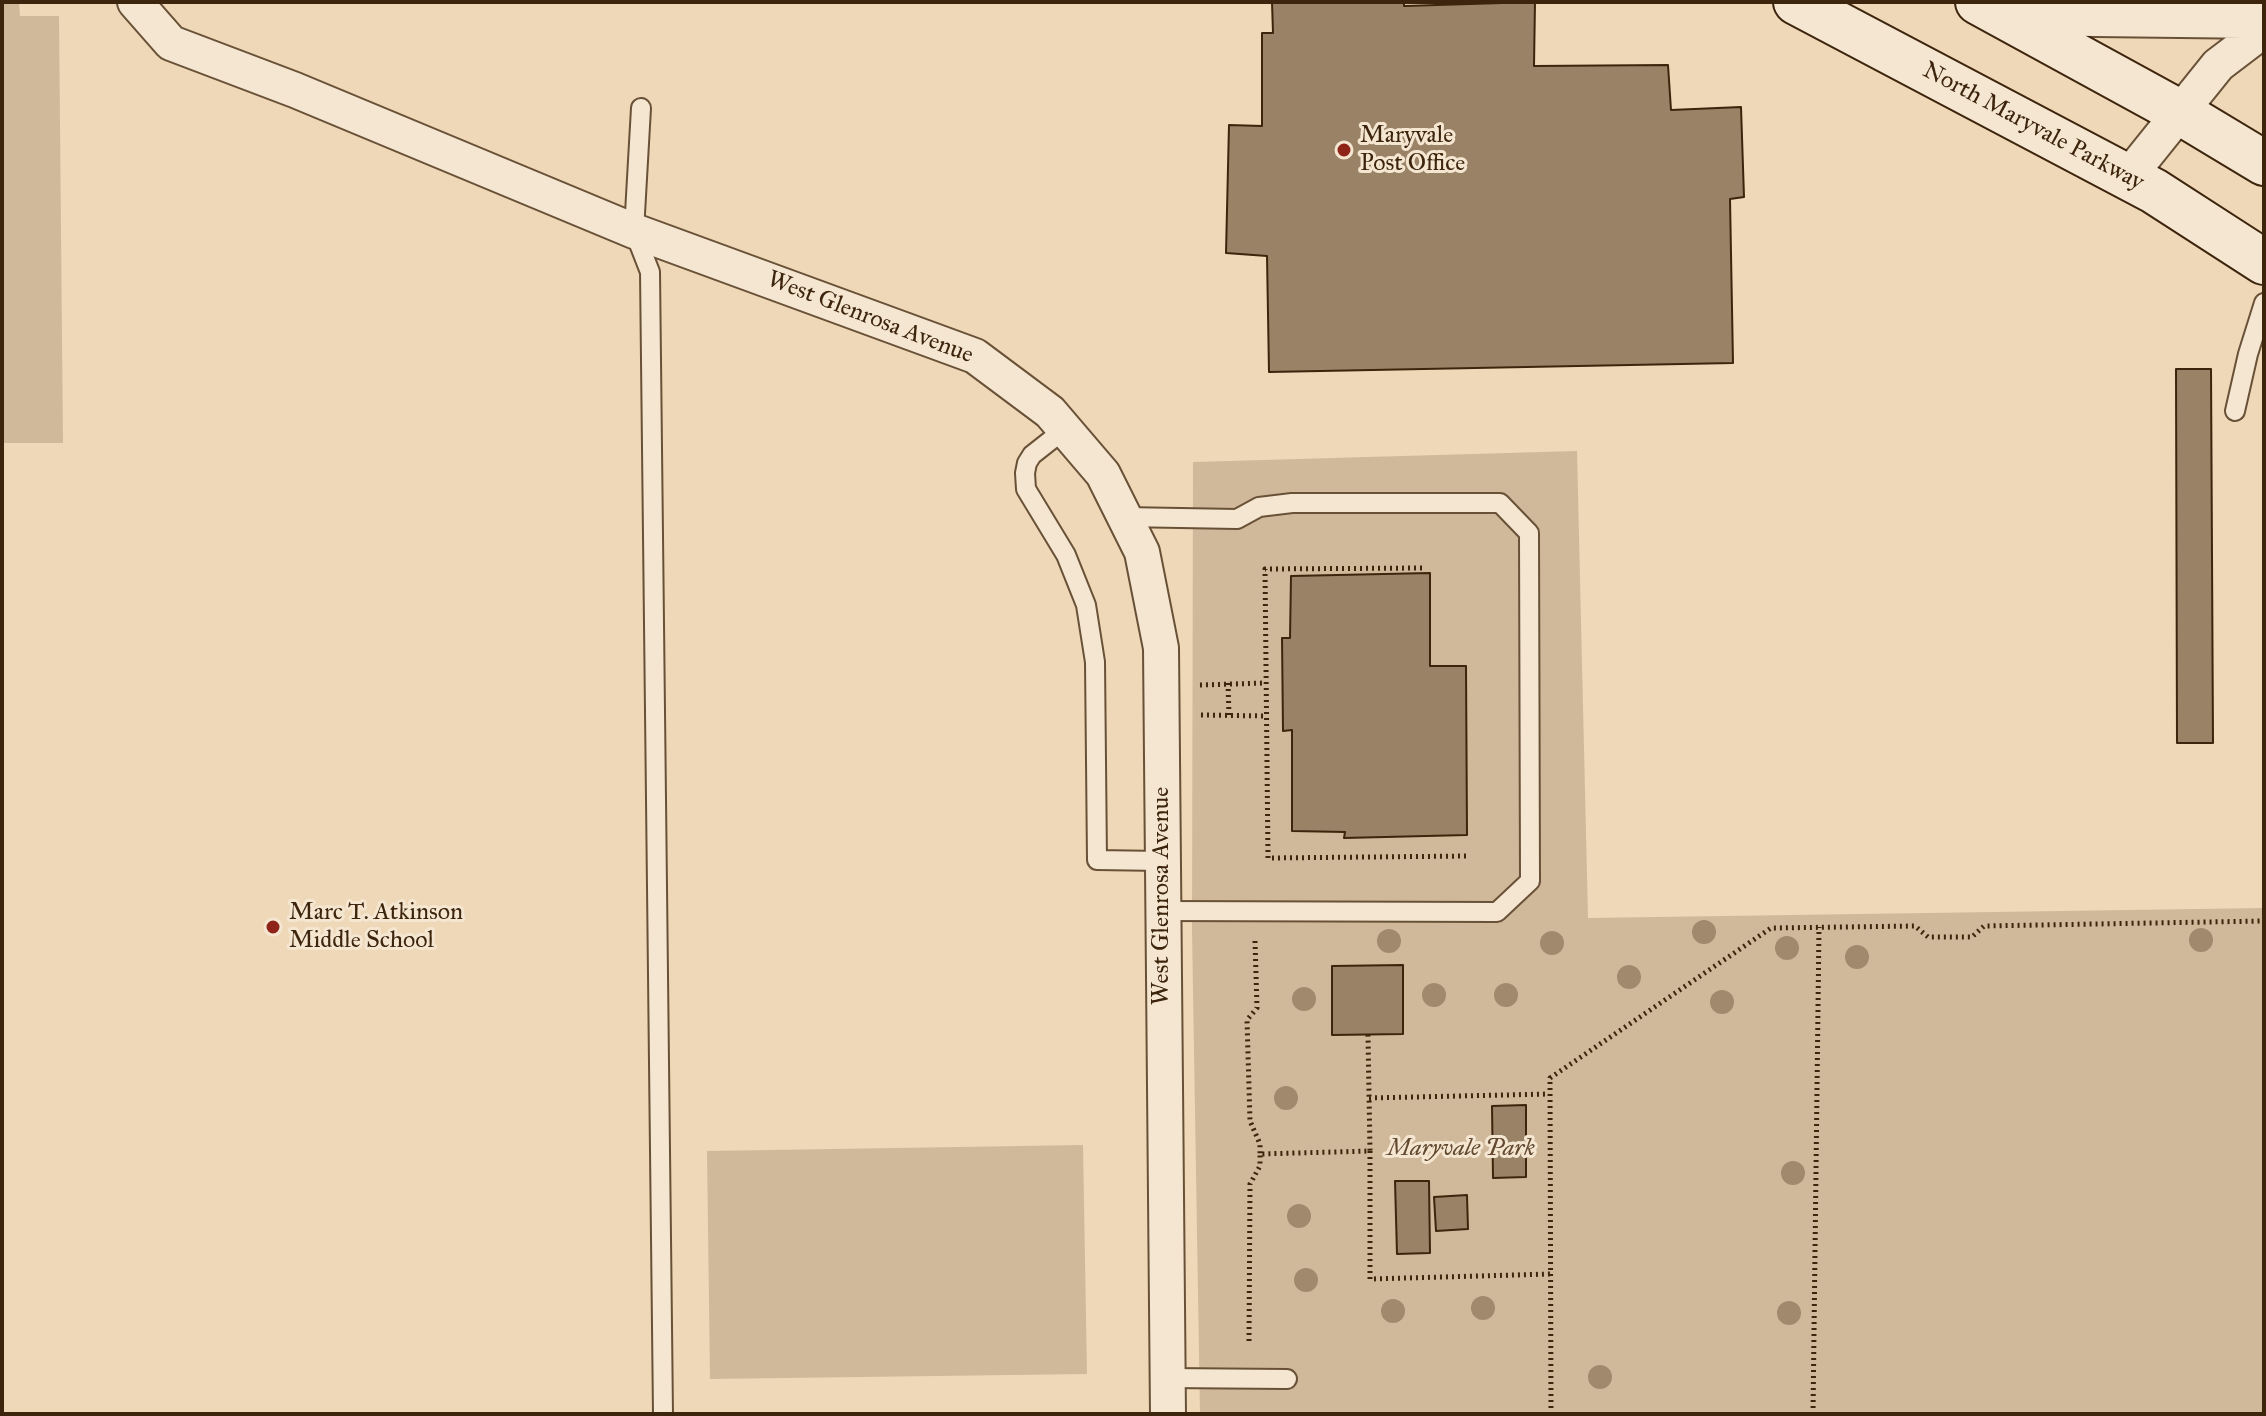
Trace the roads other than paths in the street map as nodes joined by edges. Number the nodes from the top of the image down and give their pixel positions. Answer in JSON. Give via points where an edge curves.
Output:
{"nodes":[{"id":1,"x":135,"y":2,"type":"edge"},
{"id":2,"x":1796,"y":2,"type":"edge"},
{"id":3,"x":1994,"y":10,"type":"edge"},
{"id":4,"x":2264,"y":21,"type":"edge"},
{"id":5,"x":2264,"y":30,"type":"edge"},
{"id":6,"x":641,"y":108,"type":"dead end"},
{"id":7,"x":2181,"y":113,"type":"junction"},
{"id":8,"x":2264,"y":163,"type":"edge"},
{"id":9,"x":2128,"y":177,"type":"junction"},
{"id":10,"x":634,"y":231,"type":"junction"},
{"id":11,"x":2264,"y":262,"type":"edge"},
{"id":12,"x":2264,"y":303,"type":"edge"},
{"id":13,"x":2235,"y":411,"type":"dead end"},
{"id":14,"x":1065,"y":429,"type":"junction"},
{"id":15,"x":1124,"y":517,"type":"junction"},
{"id":16,"x":1161,"y":861,"type":"junction"},
{"id":17,"x":1163,"y":911,"type":"junction"},
{"id":18,"x":1167,"y":1378,"type":"junction"},
{"id":19,"x":1287,"y":1379,"type":"dead end"},
{"id":20,"x":663,"y":1414,"type":"edge"},
{"id":21,"x":1168,"y":1414,"type":"edge"}],
"edges":[{"from":1,"to":10,"type":"street","name":"West Glenrosa Avenue","via":[[171,43]]},
{"from":2,"to":9,"type":"street","name":"North Maryvale Parkway"},
{"from":3,"to":4,"type":"street"},
{"from":3,"to":7,"type":"street"},
{"from":5,"to":7,"type":"street","via":[[2218,65]]},
{"from":6,"to":10,"type":"lane"},
{"from":7,"to":8,"type":"street"},
{"from":7,"to":9,"type":"street"},
{"from":9,"to":11,"type":"street","name":"North Maryvale Parkway"},
{"from":10,"to":14,"type":"street","name":"West Glenrosa Avenue","via":[[975,356]]},
{"from":10,"to":20,"type":"lane","via":[[650,272]]},
{"from":12,"to":13,"type":"lane"},
{"from":14,"to":15,"type":"street","name":"West Glenrosa Avenue","via":[[1103,474]]},
{"from":14,"to":16,"type":"lane","via":[[1032,455],[1026,489],[1066,555],[1086,605],[1095,662],[1097,860]]},
{"from":15,"to":16,"type":"street","name":"West Glenrosa Avenue","via":[[1142,552],[1161,648]]},
{"from":15,"to":17,"type":"lane","via":[[1237,519],[1259,507],[1292,503],[1500,503],[1529,533],[1530,881],[1497,912]]},
{"from":16,"to":17,"type":"street","name":"West Glenrosa Avenue"},
{"from":17,"to":18,"type":"street","name":"West Glenrosa Avenue"},
{"from":18,"to":19,"type":"lane"},
{"from":18,"to":21,"type":"street","name":"West Glenrosa Avenue"}]}
